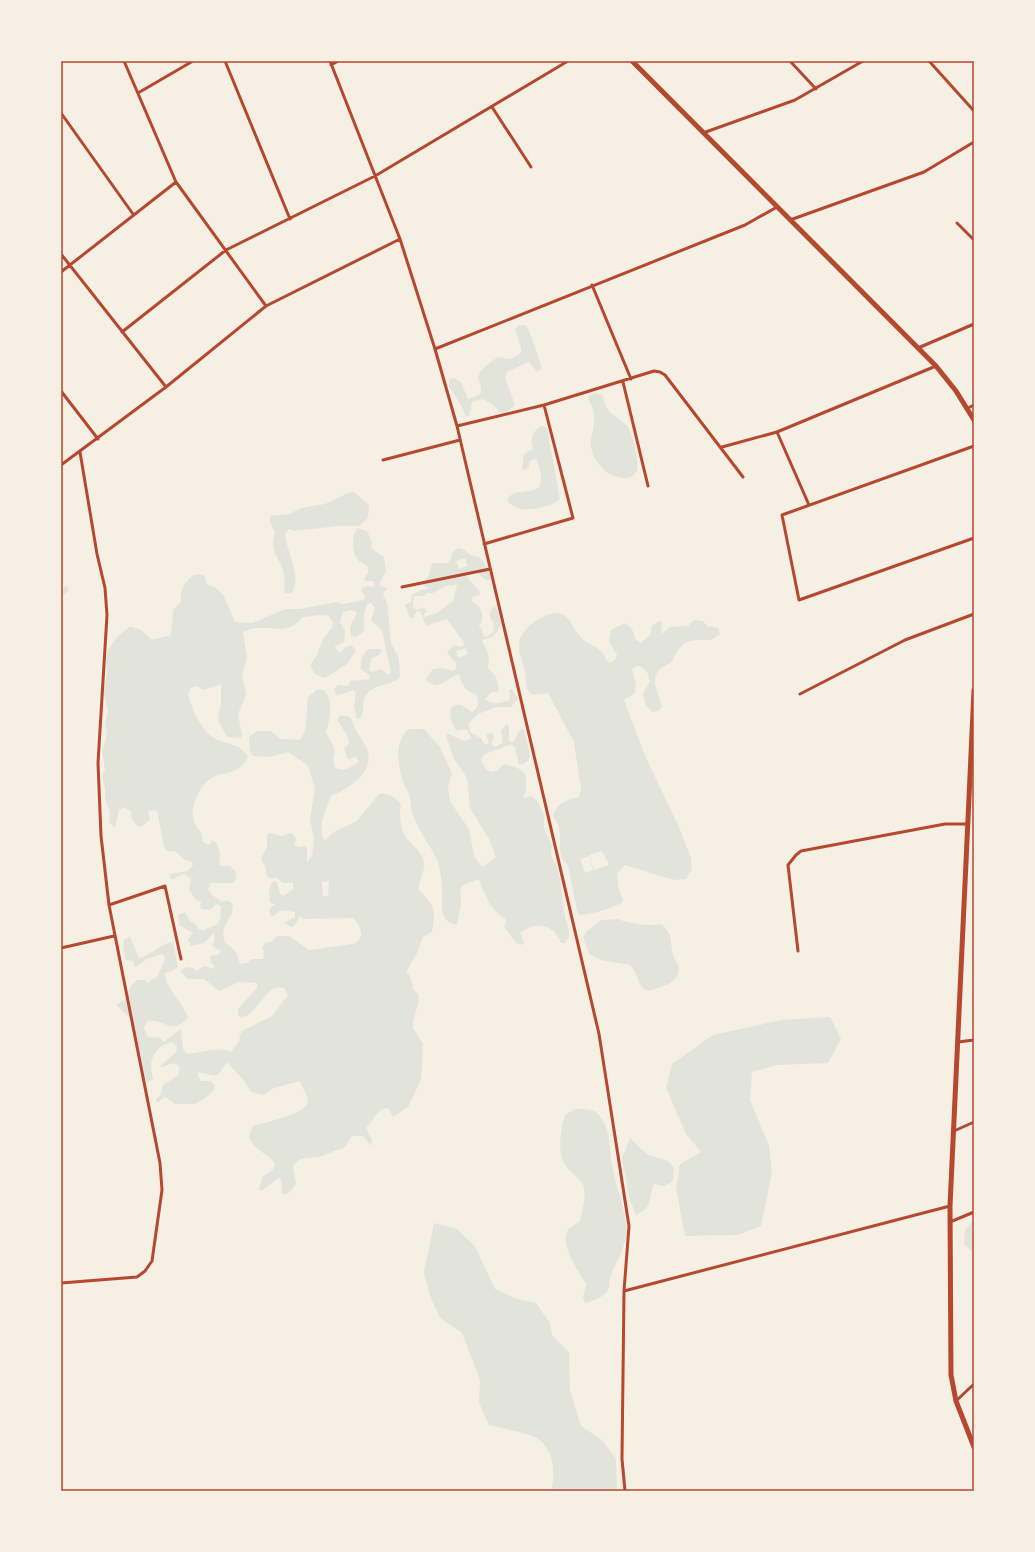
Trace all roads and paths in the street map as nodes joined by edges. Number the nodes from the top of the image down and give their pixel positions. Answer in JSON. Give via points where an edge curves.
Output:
{"nodes":[{"id":1,"x":124,"y":61,"type":"edge"},
{"id":2,"x":193,"y":61,"type":"edge"},
{"id":3,"x":225,"y":61,"type":"edge"},
{"id":4,"x":330,"y":61,"type":"edge"},
{"id":5,"x":338,"y":61,"type":"edge"},
{"id":6,"x":568,"y":61,"type":"edge"},
{"id":7,"x":632,"y":61,"type":"edge"},
{"id":8,"x":790,"y":61,"type":"edge"},
{"id":9,"x":863,"y":61,"type":"edge"},
{"id":10,"x":929,"y":61,"type":"edge"},
{"id":11,"x":331,"y":65,"type":"junction"},
{"id":12,"x":816,"y":89,"type":"junction"},
{"id":13,"x":138,"y":93,"type":"junction"},
{"id":14,"x":492,"y":107,"type":"junction"},
{"id":15,"x":974,"y":111,"type":"edge"},
{"id":16,"x":61,"y":113,"type":"edge"},
{"id":17,"x":703,"y":133,"type":"junction"},
{"id":18,"x":974,"y":142,"type":"edge"},
{"id":19,"x":531,"y":167,"type":"dead end"},
{"id":20,"x":375,"y":176,"type":"junction"},
{"id":21,"x":176,"y":182,"type":"junction"},
{"id":22,"x":777,"y":207,"type":"junction"},
{"id":23,"x":133,"y":214,"type":"junction"},
{"id":24,"x":290,"y":220,"type":"junction"},
{"id":25,"x":790,"y":220,"type":"junction"},
{"id":26,"x":957,"y":223,"type":"dead end"},
{"id":27,"x":400,"y":239,"type":"junction"},
{"id":28,"x":974,"y":240,"type":"edge"},
{"id":29,"x":226,"y":250,"type":"junction"},
{"id":30,"x":61,"y":254,"type":"edge"},
{"id":31,"x":69,"y":265,"type":"junction"},
{"id":32,"x":61,"y":272,"type":"edge"},
{"id":33,"x":592,"y":285,"type":"junction"},
{"id":34,"x":266,"y":306,"type":"junction"},
{"id":35,"x":974,"y":324,"type":"edge"},
{"id":36,"x":122,"y":332,"type":"junction"},
{"id":37,"x":918,"y":348,"type":"junction"},
{"id":38,"x":435,"y":349,"type":"junction"},
{"id":39,"x":936,"y":366,"type":"junction"},
{"id":40,"x":631,"y":379,"type":"junction"},
{"id":41,"x":623,"y":382,"type":"junction"},
{"id":42,"x":166,"y":387,"type":"junction"},
{"id":43,"x":61,"y":391,"type":"edge"},
{"id":44,"x":544,"y":405,"type":"junction"},
{"id":45,"x":974,"y":405,"type":"edge"},
{"id":46,"x":968,"y":408,"type":"junction"},
{"id":47,"x":974,"y":420,"type":"edge"},
{"id":48,"x":456,"y":426,"type":"junction"},
{"id":49,"x":777,"y":432,"type":"junction"},
{"id":50,"x":98,"y":439,"type":"junction"},
{"id":51,"x":460,"y":440,"type":"junction"},
{"id":52,"x":974,"y":446,"type":"edge"},
{"id":53,"x":722,"y":447,"type":"junction"},
{"id":54,"x":80,"y":452,"type":"junction"},
{"id":55,"x":383,"y":460,"type":"dead end"},
{"id":56,"x":61,"y":465,"type":"edge"},
{"id":57,"x":743,"y":476,"type":"dead end"},
{"id":58,"x":648,"y":486,"type":"dead end"},
{"id":59,"x":809,"y":505,"type":"junction"},
{"id":60,"x":974,"y":538,"type":"edge"},
{"id":61,"x":484,"y":544,"type":"junction"},
{"id":62,"x":490,"y":569,"type":"junction"},
{"id":63,"x":402,"y":587,"type":"dead end"},
{"id":64,"x":974,"y":614,"type":"edge"},
{"id":65,"x":974,"y":690,"type":"edge"},
{"id":66,"x":800,"y":694,"type":"dead end"},
{"id":67,"x":968,"y":824,"type":"junction"},
{"id":68,"x":108,"y":905,"type":"junction"},
{"id":69,"x":114,"y":936,"type":"junction"},
{"id":70,"x":61,"y":948,"type":"edge"},
{"id":71,"x":798,"y":951,"type":"dead end"},
{"id":72,"x":181,"y":959,"type":"dead end"},
{"id":73,"x":974,"y":1040,"type":"edge"},
{"id":74,"x":958,"y":1042,"type":"junction"},
{"id":75,"x":974,"y":1122,"type":"edge"},
{"id":76,"x":954,"y":1131,"type":"junction"},
{"id":77,"x":950,"y":1206,"type":"junction"},
{"id":78,"x":974,"y":1212,"type":"edge"},
{"id":79,"x":950,"y":1222,"type":"junction"},
{"id":80,"x":61,"y":1283,"type":"edge"},
{"id":81,"x":624,"y":1291,"type":"junction"},
{"id":82,"x":974,"y":1384,"type":"edge"},
{"id":83,"x":956,"y":1401,"type":"junction"},
{"id":84,"x":974,"y":1447,"type":"edge"},
{"id":85,"x":625,"y":1491,"type":"edge"}],
"edges":[{"from":1,"to":13,"type":"street"},
{"from":2,"to":13,"type":"street"},
{"from":3,"to":24,"type":"street"},
{"from":4,"to":11,"type":"street"},
{"from":5,"to":11,"type":"street"},
{"from":6,"to":14,"type":"street"},
{"from":7,"to":17,"type":"main road"},
{"from":8,"to":12,"type":"street"},
{"from":9,"to":12,"type":"street"},
{"from":10,"to":15,"type":"street"},
{"from":11,"to":20,"type":"street"},
{"from":12,"to":17,"type":"street","via":[[795,100]]},
{"from":13,"to":21,"type":"street"},
{"from":14,"to":19,"type":"street"},
{"from":14,"to":20,"type":"street"},
{"from":16,"to":23,"type":"street"},
{"from":17,"to":22,"type":"main road"},
{"from":18,"to":25,"type":"street","via":[[924,172]]},
{"from":20,"to":24,"type":"street"},
{"from":20,"to":27,"type":"street"},
{"from":21,"to":23,"type":"street"},
{"from":21,"to":29,"type":"street"},
{"from":22,"to":25,"type":"main road"},
{"from":22,"to":33,"type":"street","via":[[744,225]]},
{"from":23,"to":31,"type":"street"},
{"from":24,"to":29,"type":"street"},
{"from":25,"to":37,"type":"main road"},
{"from":26,"to":28,"type":"street"},
{"from":27,"to":34,"type":"street"},
{"from":27,"to":38,"type":"street"},
{"from":29,"to":34,"type":"street"},
{"from":29,"to":36,"type":"street"},
{"from":30,"to":31,"type":"street"},
{"from":31,"to":32,"type":"street"},
{"from":31,"to":36,"type":"street"},
{"from":33,"to":38,"type":"street"},
{"from":33,"to":40,"type":"street"},
{"from":34,"to":42,"type":"street"},
{"from":35,"to":37,"type":"street"},
{"from":36,"to":42,"type":"street"},
{"from":37,"to":39,"type":"main road"},
{"from":38,"to":48,"type":"street"},
{"from":39,"to":46,"type":"main road"},
{"from":39,"to":49,"type":"street"},
{"from":40,"to":41,"type":"street"},
{"from":40,"to":53,"type":"street","via":[[654,372],[665,375]]},
{"from":41,"to":44,"type":"street"},
{"from":41,"to":58,"type":"street"},
{"from":42,"to":50,"type":"street"},
{"from":43,"to":50,"type":"street"},
{"from":44,"to":48,"type":"street"},
{"from":44,"to":61,"type":"street","via":[[573,518]]},
{"from":45,"to":46,"type":"street"},
{"from":46,"to":47,"type":"main road"},
{"from":48,"to":51,"type":"street"},
{"from":49,"to":53,"type":"street"},
{"from":49,"to":59,"type":"street"},
{"from":50,"to":54,"type":"street"},
{"from":51,"to":55,"type":"street"},
{"from":51,"to":61,"type":"street"},
{"from":52,"to":59,"type":"street"},
{"from":53,"to":57,"type":"street"},
{"from":54,"to":56,"type":"street"},
{"from":54,"to":68,"type":"street","via":[[108,614],[98,763],[101,836]]},
{"from":59,"to":60,"type":"street","via":[[782,515],[799,600]]},
{"from":61,"to":62,"type":"street"},
{"from":62,"to":63,"type":"street"},
{"from":62,"to":81,"type":"street","via":[[599,1034],[629,1226]]},
{"from":64,"to":66,"type":"street","via":[[905,640]]},
{"from":65,"to":67,"type":"main road"},
{"from":67,"to":71,"type":"street","via":[[946,824],[801,851],[788,865]]},
{"from":67,"to":74,"type":"main road"},
{"from":68,"to":69,"type":"street"},
{"from":68,"to":72,"type":"street","via":[[165,886]]},
{"from":69,"to":70,"type":"street"},
{"from":69,"to":80,"type":"street","via":[[160,1162],[162,1190],[152,1260],[145,1271],[137,1277]]},
{"from":73,"to":74,"type":"street"},
{"from":74,"to":76,"type":"main road"},
{"from":75,"to":76,"type":"street"},
{"from":76,"to":77,"type":"main road"},
{"from":77,"to":79,"type":"main road"},
{"from":77,"to":81,"type":"street"},
{"from":78,"to":79,"type":"street"},
{"from":79,"to":83,"type":"main road","via":[[951,1375]]},
{"from":81,"to":85,"type":"street","via":[[622,1459]]},
{"from":82,"to":83,"type":"street"},
{"from":83,"to":84,"type":"main road"}]}
